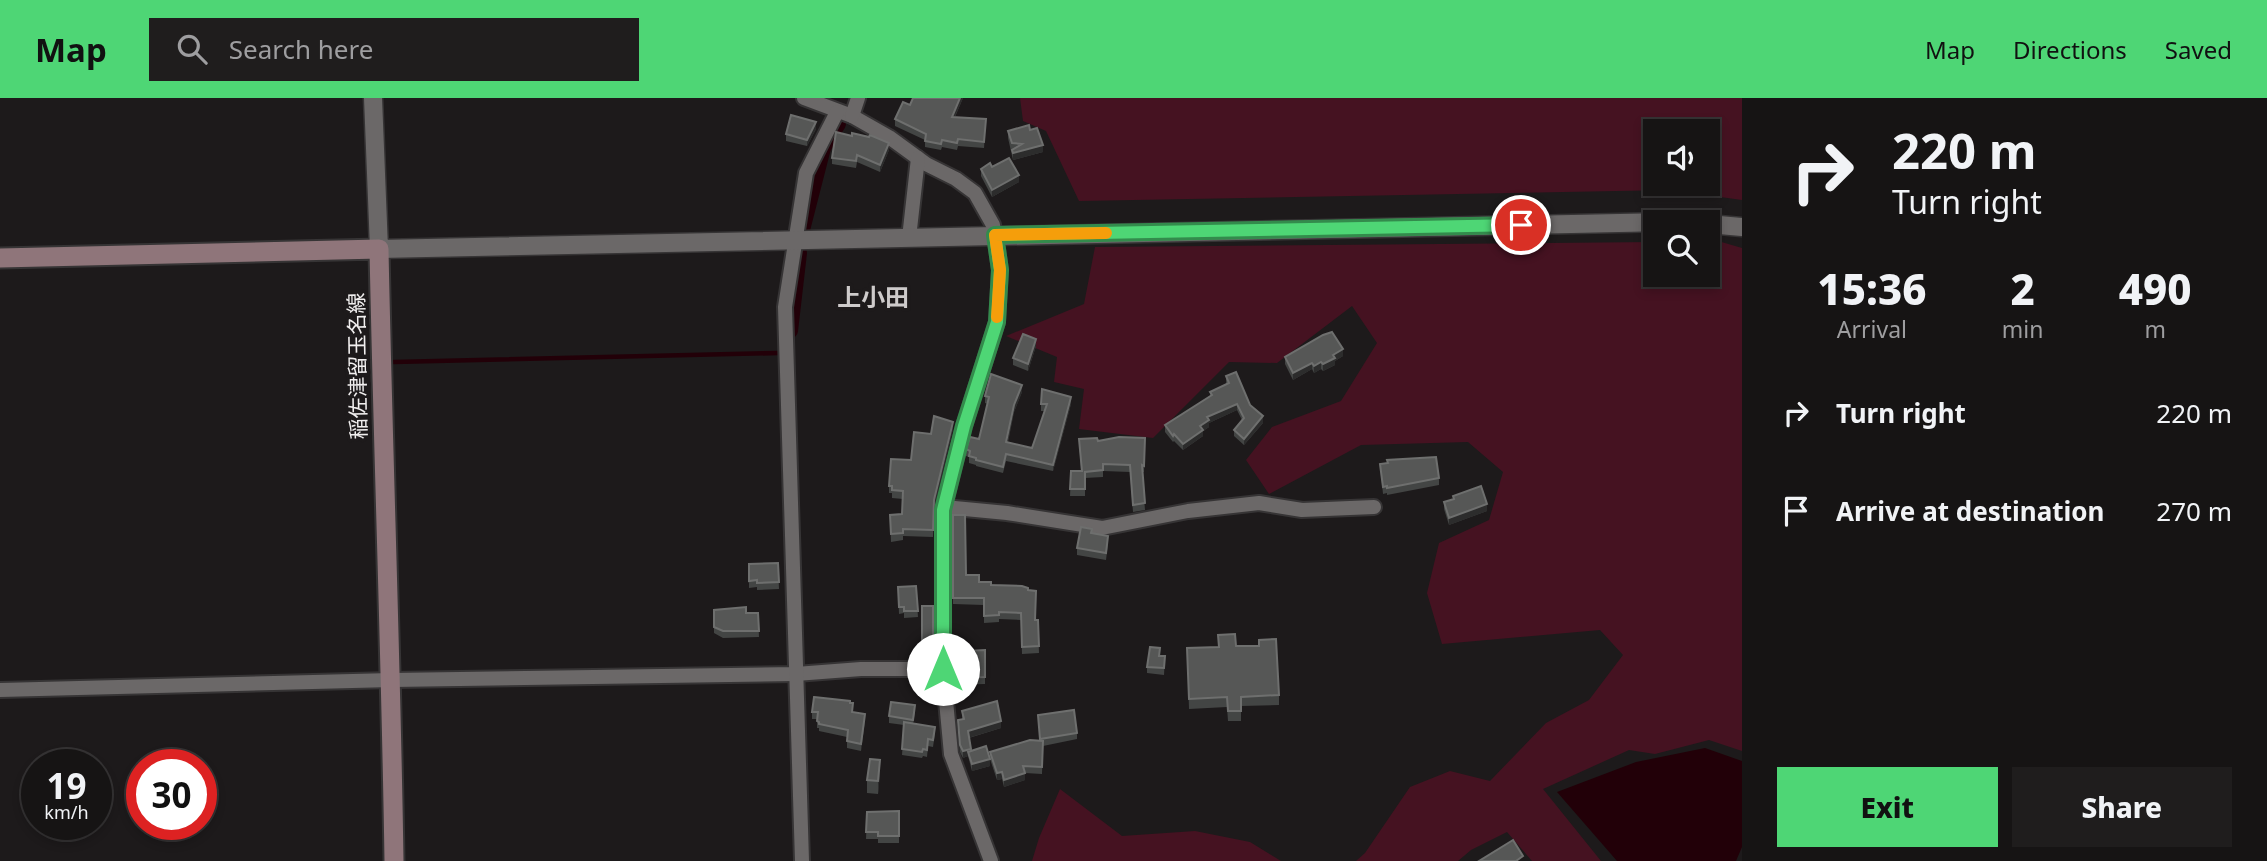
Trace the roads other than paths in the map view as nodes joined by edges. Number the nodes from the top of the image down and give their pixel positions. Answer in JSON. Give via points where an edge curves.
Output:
{"nodes":[{"id":1,"x":373,"y":98,"type":"edge"},
{"id":2,"x":804,"y":98,"type":"edge"},
{"id":3,"x":858,"y":98,"type":"edge"},
{"id":4,"x":845,"y":114,"type":"junction"},
{"id":5,"x":918,"y":158,"type":"junction"},
{"id":6,"x":1643,"y":222,"type":"edge"},
{"id":7,"x":1720,"y":225,"type":"edge"},
{"id":8,"x":1742,"y":228,"type":"edge"},
{"id":9,"x":995,"y":235,"type":"junction"},
{"id":10,"x":909,"y":238,"type":"junction"},
{"id":11,"x":794,"y":241,"type":"junction"},
{"id":12,"x":379,"y":249,"type":"junction"},
{"id":13,"x":0,"y":258,"type":"edge"},
{"id":14,"x":944,"y":507,"type":"junction"},
{"id":15,"x":1374,"y":507,"type":"dead end"},
{"id":16,"x":943,"y":669,"type":"junction"},
{"id":17,"x":796,"y":674,"type":"junction"},
{"id":18,"x":392,"y":680,"type":"junction"},
{"id":19,"x":0,"y":690,"type":"edge"},
{"id":20,"x":394,"y":861,"type":"edge"},
{"id":21,"x":802,"y":861,"type":"edge"},
{"id":22,"x":992,"y":861,"type":"edge"}],
"edges":[{"from":1,"to":12,"type":"street"},
{"from":2,"to":4,"type":"street"},
{"from":3,"to":4,"type":"street"},
{"from":4,"to":5,"type":"street"},
{"from":4,"to":11,"type":"street","via":[[806,173]]},
{"from":5,"to":9,"type":"street","via":[[975,193]]},
{"from":5,"to":10,"type":"street"},
{"from":6,"to":9,"type":"street"},
{"from":7,"to":8,"type":"street"},
{"from":9,"to":10,"type":"street"},
{"from":9,"to":14,"type":"street","via":[[1000,270],[997,322]]},
{"from":10,"to":11,"type":"street"},
{"from":11,"to":12,"type":"street"},
{"from":11,"to":17,"type":"street","via":[[785,307]]},
{"from":12,"to":13,"type":"main road"},
{"from":12,"to":18,"type":"main road","name":"稲佐津留玉名線"},
{"from":14,"to":15,"type":"street","via":[[1102,528],[1259,503],[1302,510]]},
{"from":14,"to":16,"type":"street"},
{"from":16,"to":17,"type":"street"},
{"from":16,"to":22,"type":"street","via":[[951,754]]},
{"from":17,"to":18,"type":"street"},
{"from":17,"to":21,"type":"street"},
{"from":18,"to":19,"type":"street"},
{"from":18,"to":20,"type":"main road","name":"稲佐津留玉名線"}]}
